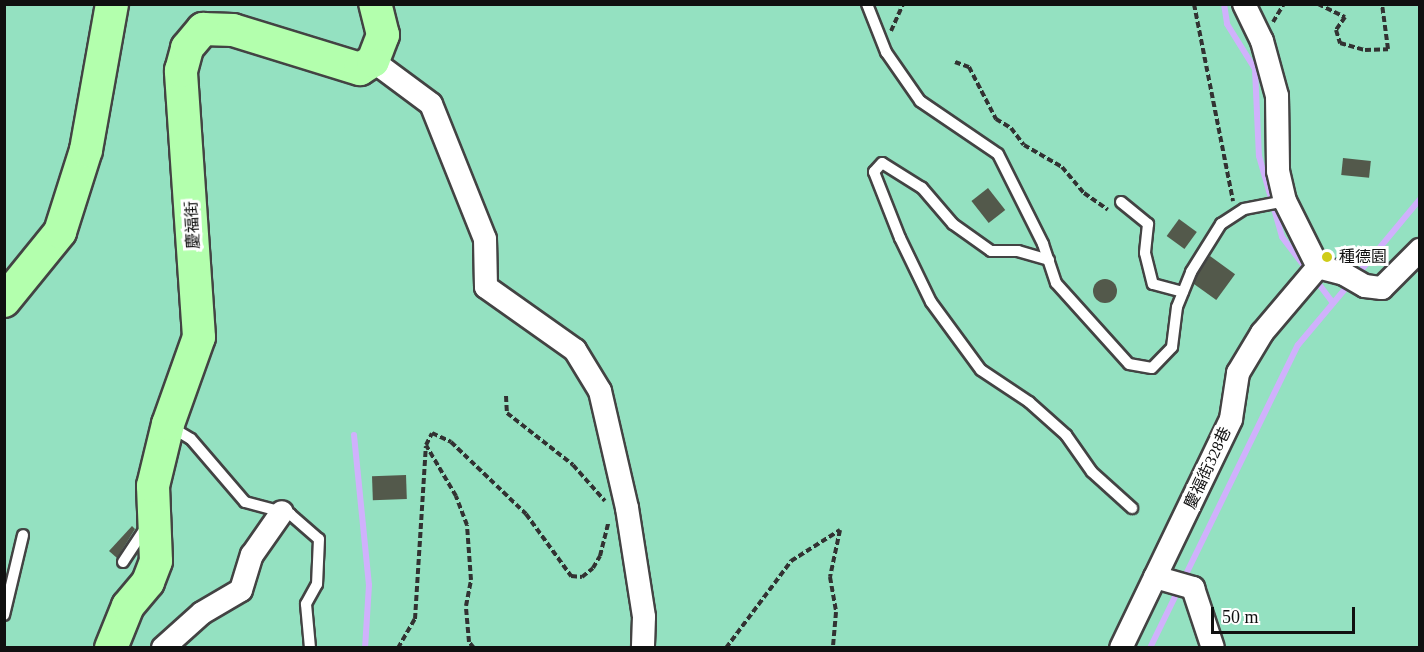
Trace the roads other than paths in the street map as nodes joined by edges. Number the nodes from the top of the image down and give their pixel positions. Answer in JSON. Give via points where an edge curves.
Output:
{"nodes":[{"id":1,"x":112,"y":4,"type":"edge"},
{"id":2,"x":375,"y":4,"type":"edge"},
{"id":3,"x":867,"y":4,"type":"edge"},
{"id":4,"x":1244,"y":4,"type":"edge"},
{"id":5,"x":373,"y":61,"type":"junction"},
{"id":6,"x":1284,"y":201,"type":"junction"},
{"id":7,"x":1121,"y":202,"type":"dead end"},
{"id":8,"x":1419,"y":250,"type":"edge"},
{"id":9,"x":1049,"y":260,"type":"junction"},
{"id":10,"x":1313,"y":272,"type":"junction"},
{"id":11,"x":1183,"y":292,"type":"junction"},
{"id":12,"x":4,"y":301,"type":"edge"},
{"id":13,"x":168,"y":424,"type":"junction"},
{"id":14,"x":1132,"y":508,"type":"dead end"},
{"id":15,"x":154,"y":512,"type":"junction"},
{"id":16,"x":282,"y":512,"type":"junction"},
{"id":17,"x":23,"y":535,"type":"dead end"},
{"id":18,"x":123,"y":562,"type":"dead end"},
{"id":19,"x":1163,"y":579,"type":"junction"},
{"id":20,"x":4,"y":615,"type":"edge"},
{"id":21,"x":111,"y":648,"type":"edge"},
{"id":22,"x":163,"y":648,"type":"edge"},
{"id":23,"x":310,"y":648,"type":"edge"},
{"id":24,"x":643,"y":648,"type":"edge"},
{"id":25,"x":1121,"y":648,"type":"edge"},
{"id":26,"x":1213,"y":648,"type":"edge"}],
"edges":[{"from":1,"to":12,"type":"street","via":[[87,150],[60,232]]},
{"from":2,"to":5,"type":"street","via":[[383,35]]},
{"from":3,"to":9,"type":"lane","via":[[882,44],[920,101],[998,154]]},
{"from":4,"to":6,"type":"street","via":[[1262,41],[1277,96],[1278,171]]},
{"from":5,"to":13,"type":"street","name":"慶福街","via":[[360,69],[345,67],[233,30],[203,29],[187,48],[181,71],[199,337]]},
{"from":5,"to":24,"type":"street","via":[[430,104],[485,239],[486,287],[575,350],[600,392],[627,508],[644,617]]},
{"from":6,"to":10,"type":"street"},
{"from":6,"to":11,"type":"lane","via":[[1260,206],[1221,224],[1203,250]]},
{"from":7,"to":11,"type":"lane","via":[[1148,224],[1145,253],[1153,284]]},
{"from":8,"to":10,"type":"street","via":[[1382,288],[1365,286],[1344,274]]},
{"from":9,"to":11,"type":"lane","via":[[1056,283],[1129,364],[1152,368],[1172,347]]},
{"from":9,"to":14,"type":"lane","via":[[1018,251],[991,251],[953,224],[912,182],[882,163],[874,172],[931,302],[981,370],[1029,402],[1066,435],[1092,472]]},
{"from":10,"to":19,"type":"street","name":"慶福街328巷","via":[[1262,333],[1238,373],[1231,418]]},
{"from":13,"to":15,"type":"street","name":"慶福街","via":[[153,486]]},
{"from":13,"to":16,"type":"lane","via":[[191,439],[245,501]]},
{"from":15,"to":18,"type":"lane"},
{"from":15,"to":21,"type":"street","name":"慶福街","via":[[156,561],[147,582],[128,606]]},
{"from":16,"to":22,"type":"street","via":[[252,555],[241,590],[202,613]]},
{"from":16,"to":23,"type":"lane","via":[[319,539],[317,584],[306,604]]},
{"from":17,"to":20,"type":"lane"},
{"from":19,"to":25,"type":"street","name":"慶福街328巷"},
{"from":19,"to":26,"type":"street","via":[[1193,588]]}]}
